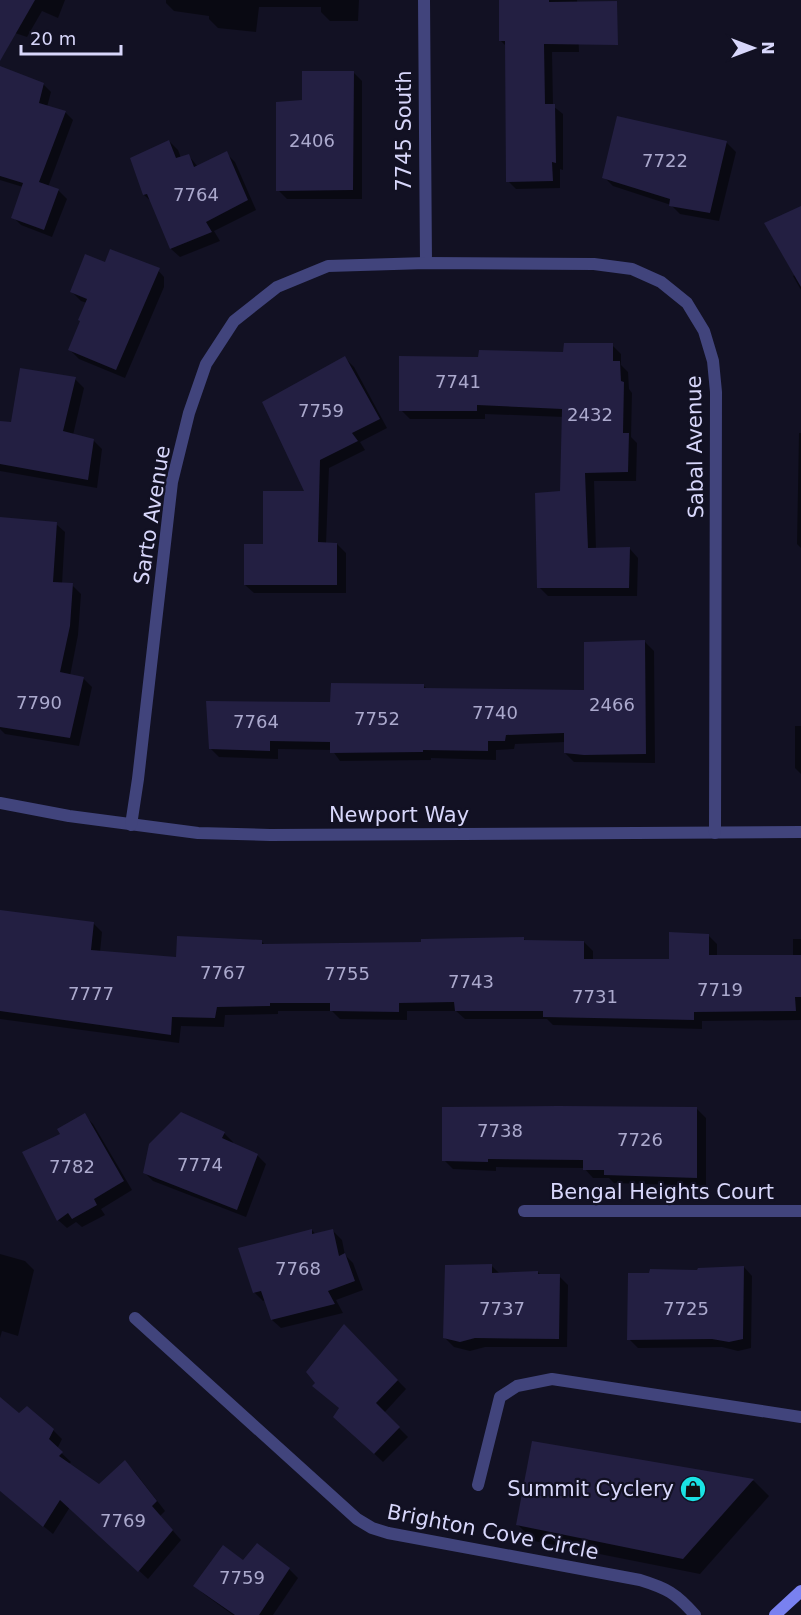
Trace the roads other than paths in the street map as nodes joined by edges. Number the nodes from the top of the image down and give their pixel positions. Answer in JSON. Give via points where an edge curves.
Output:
{"nodes":[{"id":1,"x":424,"y":0,"type":"edge"},
{"id":2,"x":426,"y":263,"type":"junction"},
{"id":3,"x":0,"y":803,"type":"edge"},
{"id":4,"x":131,"y":825,"type":"junction"},
{"id":5,"x":801,"y":832,"type":"edge"},
{"id":6,"x":715,"y":833,"type":"junction"},
{"id":7,"x":524,"y":1211,"type":"dead end"},
{"id":8,"x":801,"y":1211,"type":"edge"},
{"id":9,"x":135,"y":1318,"type":"dead end"},
{"id":10,"x":801,"y":1417,"type":"edge"},
{"id":11,"x":478,"y":1485,"type":"dead end"},
{"id":12,"x":801,"y":1591,"type":"edge"},
{"id":13,"x":694,"y":1615,"type":"edge"},
{"id":14,"x":775,"y":1615,"type":"edge"}],
"edges":[{"from":1,"to":2,"type":"street","name":"7745 South"},
{"from":2,"to":4,"type":"street","name":"Sarto Avenue","via":[[328,266],[277,287],[234,321],[206,364],[172,482]]},
{"from":2,"to":6,"type":"street","name":"Sabal Avenue","via":[[594,264],[632,269],[661,282],[687,303],[705,331],[716,392]]},
{"from":3,"to":4,"type":"street","name":"Newport Way"},
{"from":4,"to":6,"type":"street","name":"Newport Way","via":[[198,833],[270,835]]},
{"from":5,"to":6,"type":"street","name":"Newport Way"},
{"from":7,"to":8,"type":"street","name":"Bengal Heights Court"},
{"from":9,"to":13,"type":"street","name":"Brighton Cove Circle","via":[[357,1519],[372,1528],[640,1580],[666,1588]]},
{"from":10,"to":11,"type":"street","via":[[552,1379],[517,1386],[501,1397]]},
{"from":12,"to":14,"type":"main road"}]}
